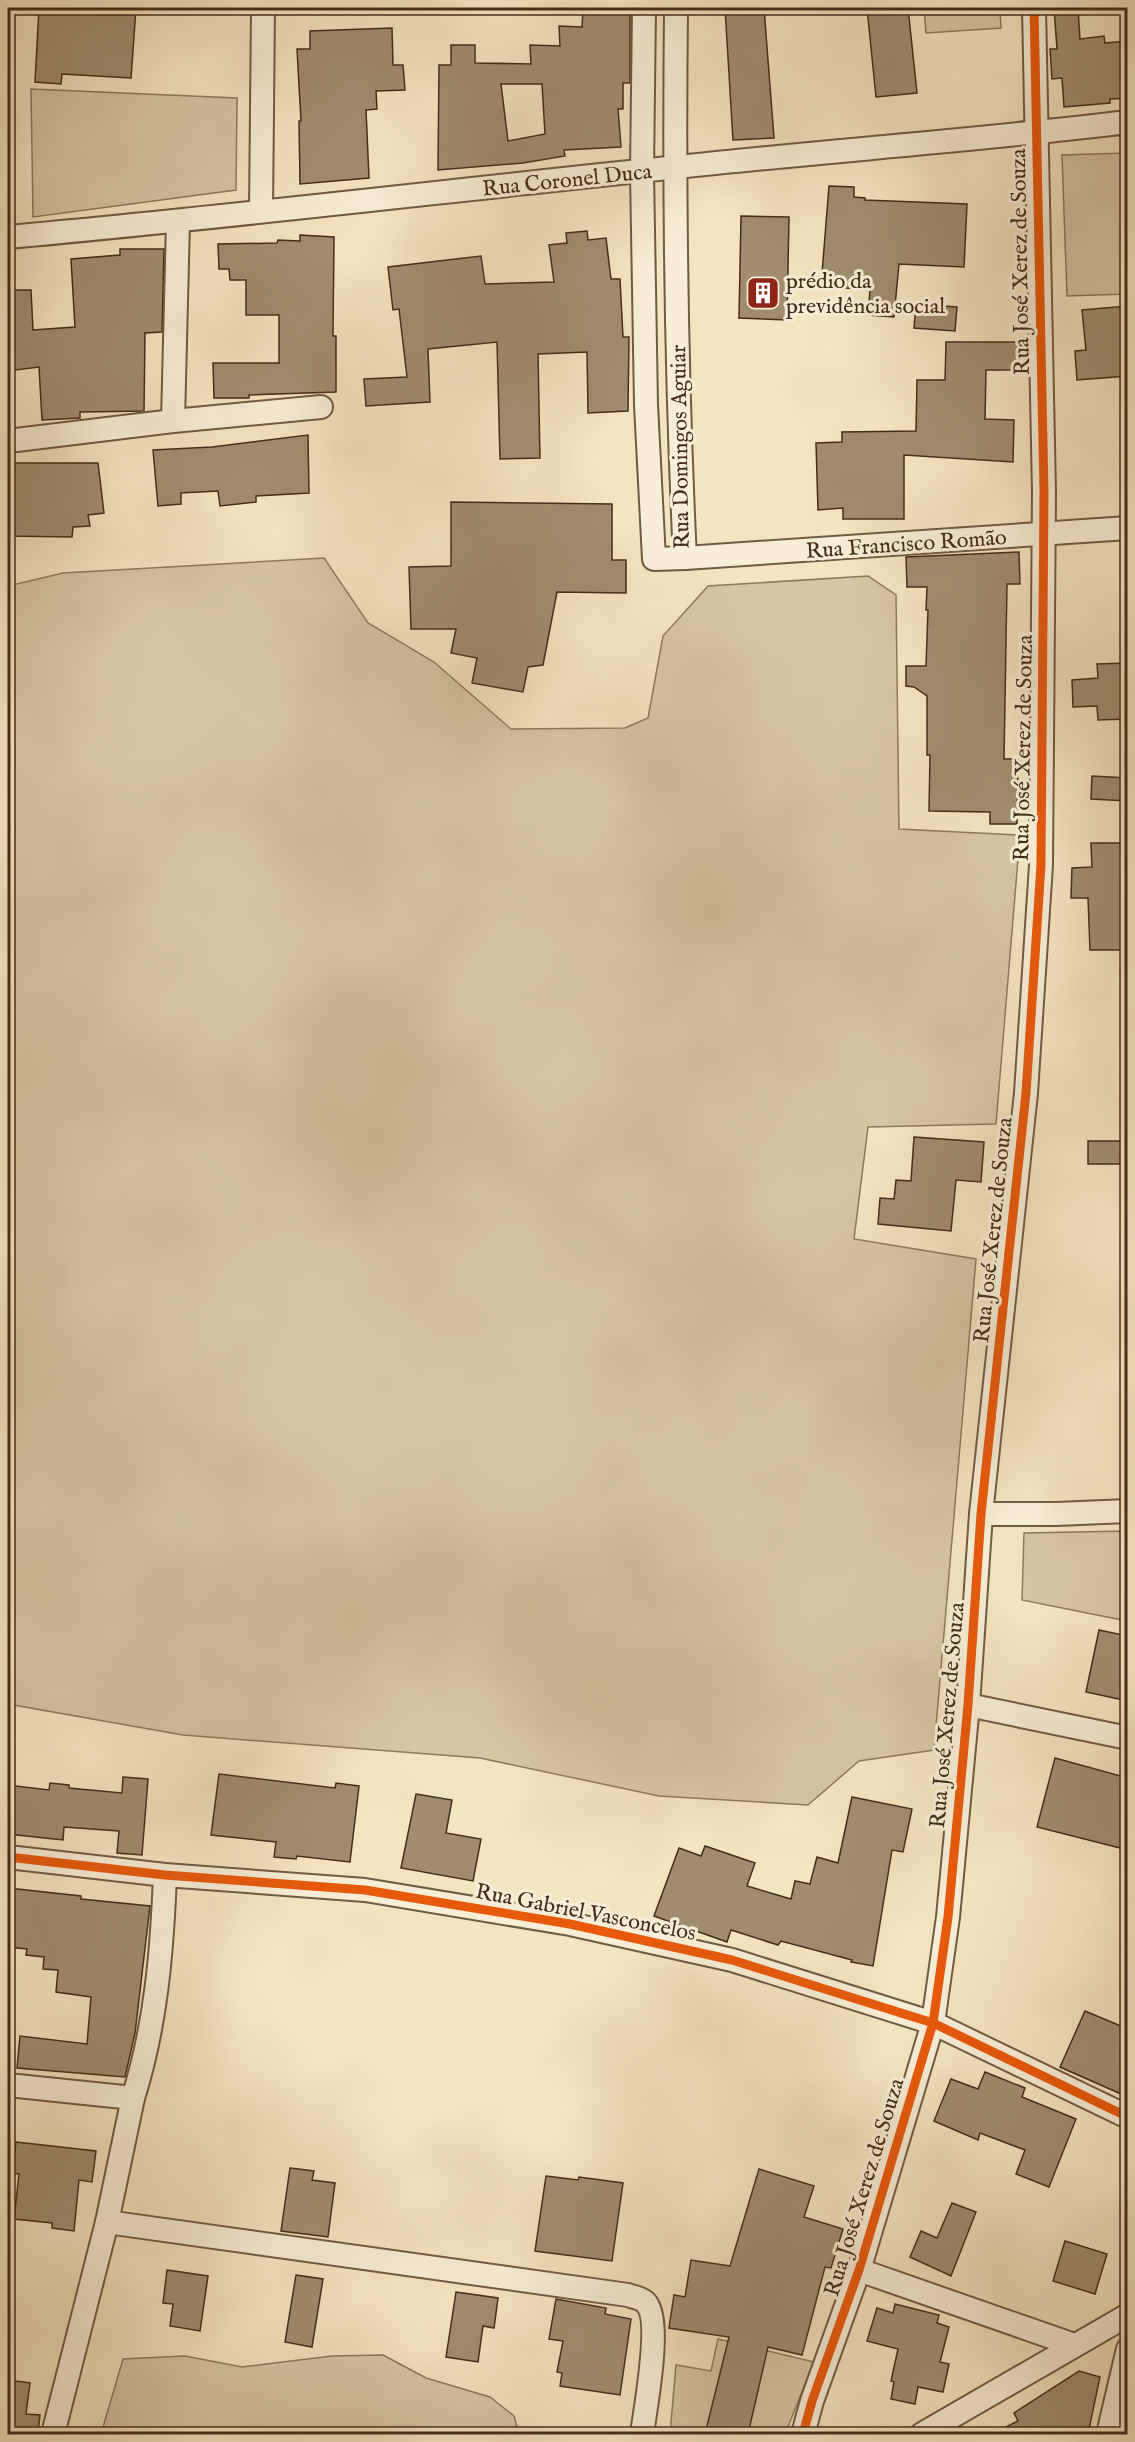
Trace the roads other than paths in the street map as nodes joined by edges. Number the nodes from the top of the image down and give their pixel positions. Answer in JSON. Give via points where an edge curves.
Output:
{"nodes":[{"id":1,"x":263,"y":8,"type":"edge"},
{"id":2,"x":644,"y":8,"type":"edge"},
{"id":3,"x":676,"y":8,"type":"edge"},
{"id":4,"x":1034,"y":8,"type":"edge"},
{"id":5,"x":1128,"y":122,"type":"edge"},
{"id":6,"x":1035,"y":133,"type":"junction"},
{"id":7,"x":674,"y":167,"type":"junction"},
{"id":8,"x":642,"y":172,"type":"junction"},
{"id":9,"x":261,"y":210,"type":"junction"},
{"id":10,"x":178,"y":222,"type":"junction"},
{"id":11,"x":8,"y":237,"type":"edge"},
{"id":12,"x":677,"y":403,"type":"junction"},
{"id":13,"x":646,"y":405,"type":"junction"},
{"id":14,"x":321,"y":407,"type":"dead end"},
{"id":15,"x":174,"y":421,"type":"junction"},
{"id":16,"x":8,"y":441,"type":"edge"},
{"id":17,"x":1128,"y":528,"type":"edge"},
{"id":18,"x":1044,"y":534,"type":"junction"},
{"id":19,"x":685,"y":558,"type":"junction"},
{"id":20,"x":1128,"y":1511,"type":"edge"},
{"id":21,"x":981,"y":1514,"type":"junction"},
{"id":22,"x":968,"y":1705,"type":"junction"},
{"id":23,"x":1128,"y":1738,"type":"edge"},
{"id":24,"x":8,"y":1857,"type":"edge"},
{"id":25,"x":165,"y":1875,"type":"junction"},
{"id":26,"x":933,"y":2024,"type":"junction"},
{"id":27,"x":8,"y":2085,"type":"edge"},
{"id":28,"x":133,"y":2098,"type":"junction"},
{"id":29,"x":1128,"y":2118,"type":"edge"},
{"id":30,"x":107,"y":2222,"type":"junction"},
{"id":31,"x":859,"y":2270,"type":"junction"},
{"id":32,"x":1128,"y":2315,"type":"edge"},
{"id":33,"x":1074,"y":2345,"type":"junction"},
{"id":34,"x":1128,"y":2349,"type":"edge"},
{"id":35,"x":53,"y":2434,"type":"edge"},
{"id":36,"x":642,"y":2434,"type":"edge"},
{"id":37,"x":803,"y":2434,"type":"edge"},
{"id":38,"x":922,"y":2434,"type":"edge"},
{"id":39,"x":1108,"y":2434,"type":"edge"}],
"edges":[{"from":1,"to":9,"type":"street"},
{"from":2,"to":8,"type":"street","name":"Rua Domingos Aguiar"},
{"from":3,"to":7,"type":"street","name":"Rua Domingos Aguiar"},
{"from":4,"to":6,"type":"street","name":"Rua José Xerez de Souza"},
{"from":5,"to":6,"type":"street","name":"Rua Coronel Duca"},
{"from":6,"to":7,"type":"street","name":"Rua Coronel Duca"},
{"from":6,"to":18,"type":"street","name":"Rua José Xerez de Souza"},
{"from":7,"to":8,"type":"street","name":"Rua Coronel Duca"},
{"from":7,"to":12,"type":"street","name":"Rua Domingos Aguiar"},
{"from":8,"to":9,"type":"street","name":"Rua Coronel Duca"},
{"from":8,"to":13,"type":"street","name":"Rua Domingos Aguiar"},
{"from":9,"to":10,"type":"street","name":"Rua Coronel Duca"},
{"from":10,"to":11,"type":"street","name":"Rua Coronel Duca"},
{"from":10,"to":15,"type":"street"},
{"from":12,"to":13,"type":"street"},
{"from":12,"to":19,"type":"street","name":"Rua Domingos Aguiar"},
{"from":13,"to":19,"type":"street","name":"Rua Domingos Aguiar","via":[[654,559]]},
{"from":14,"to":15,"type":"street"},
{"from":15,"to":16,"type":"street"},
{"from":17,"to":18,"type":"street","name":"Rua Francisco Romão"},
{"from":18,"to":19,"type":"street","name":"Rua Francisco Romão"},
{"from":18,"to":21,"type":"street","name":"Rua José Xerez de Souza","via":[[1041,865],[1026,1093]]},
{"from":20,"to":21,"type":"street"},
{"from":21,"to":22,"type":"street","name":"Rua José Xerez de Souza"},
{"from":22,"to":23,"type":"street"},
{"from":22,"to":26,"type":"street","name":"Rua José Xerez de Souza","via":[[948,1917]]},
{"from":24,"to":25,"type":"street","name":"Rua Gabriel Vasconcelos"},
{"from":25,"to":26,"type":"street","name":"Rua Gabriel Vasconcelos","via":[[365,1890],[570,1924],[732,1960]]},
{"from":25,"to":28,"type":"street","via":[[157,1995],[146,2058]]},
{"from":26,"to":29,"type":"street","name":"Rua Gabriel Vasconcelos"},
{"from":26,"to":31,"type":"street","name":"Rua José Xerez de Souza"},
{"from":27,"to":28,"type":"street"},
{"from":28,"to":30,"type":"street"},
{"from":30,"to":35,"type":"street"},
{"from":30,"to":36,"type":"street","via":[[628,2295],[645,2302],[654,2325]]},
{"from":31,"to":33,"type":"street"},
{"from":31,"to":37,"type":"street","name":"Rua José Xerez de Souza"},
{"from":32,"to":33,"type":"street"},
{"from":33,"to":38,"type":"street"},
{"from":34,"to":39,"type":"street"}]}
